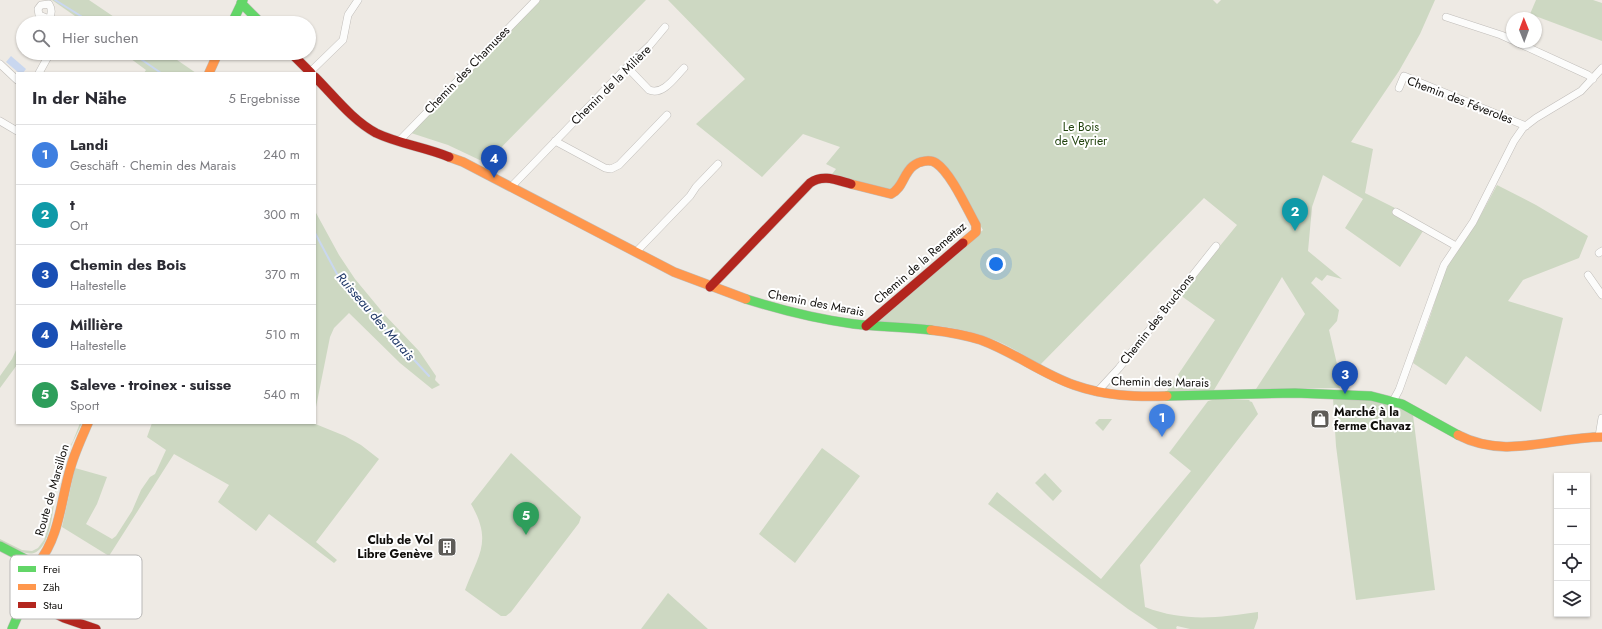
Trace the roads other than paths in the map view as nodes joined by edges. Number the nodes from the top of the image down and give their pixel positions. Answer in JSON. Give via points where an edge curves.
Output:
{"nodes":[{"id":1,"x":358,"y":0,"type":"edge"},
{"id":2,"x":536,"y":0,"type":"edge"},
{"id":3,"x":242,"y":2,"type":"edge"},
{"id":4,"x":235,"y":16,"type":"edge"},
{"id":5,"x":255,"y":16,"type":"edge"},
{"id":6,"x":1446,"y":17,"type":"dead end"},
{"id":7,"x":665,"y":27,"type":"dead end"},
{"id":8,"x":1506,"y":37,"type":"edge"},
{"id":9,"x":1529,"y":48,"type":"edge"},
{"id":10,"x":46,"y":60,"type":"edge"},
{"id":11,"x":215,"y":60,"type":"edge"},
{"id":12,"x":298,"y":60,"type":"edge"},
{"id":13,"x":0,"y":64,"type":"edge"},
{"id":14,"x":627,"y":67,"type":"junction"},
{"id":15,"x":684,"y":68,"type":"dead end"},
{"id":16,"x":1602,"y":68,"type":"edge"},
{"id":17,"x":40,"y":72,"type":"edge"},
{"id":18,"x":209,"y":72,"type":"edge"},
{"id":19,"x":310,"y":72,"type":"edge"},
{"id":20,"x":314,"y":72,"type":"edge"},
{"id":21,"x":316,"y":78,"type":"edge"},
{"id":22,"x":16,"y":79,"type":"edge"},
{"id":23,"x":1593,"y":79,"type":"junction"},
{"id":24,"x":1399,"y":88,"type":"dead end"},
{"id":25,"x":667,"y":115,"type":"dead end"},
{"id":26,"x":0,"y":121,"type":"edge"},
{"id":27,"x":1526,"y":126,"type":"junction"},
{"id":28,"x":16,"y":130,"type":"edge"},
{"id":29,"x":399,"y":141,"type":"junction"},
{"id":30,"x":555,"y":141,"type":"junction"},
{"id":31,"x":718,"y":164,"type":"dead end"},
{"id":32,"x":511,"y":187,"type":"junction"},
{"id":33,"x":1396,"y":212,"type":"dead end"},
{"id":34,"x":1216,"y":246,"type":"dead end"},
{"id":35,"x":1456,"y":246,"type":"junction"},
{"id":36,"x":636,"y":252,"type":"junction"},
{"id":37,"x":1588,"y":275,"type":"dead end"},
{"id":38,"x":710,"y":287,"type":"junction"},
{"id":39,"x":1602,"y":295,"type":"edge"},
{"id":40,"x":866,"y":326,"type":"junction"},
{"id":41,"x":1097,"y":392,"type":"junction"},
{"id":42,"x":1393,"y":401,"type":"junction"},
{"id":43,"x":1602,"y":418,"type":"edge"},
{"id":44,"x":88,"y":424,"type":"edge"},
{"id":45,"x":1601,"y":436,"type":"edge"},
{"id":46,"x":0,"y":546,"type":"edge"},
{"id":47,"x":17,"y":555,"type":"edge"},
{"id":48,"x":44,"y":555,"type":"edge"},
{"id":49,"x":16,"y":619,"type":"edge"},
{"id":50,"x":67,"y":619,"type":"edge"},
{"id":51,"x":94,"y":628,"type":"edge"},
{"id":52,"x":12,"y":629,"type":"edge"}],
"edges":[{"from":1,"to":20,"type":"street","via":[[348,15],[343,40]]},
{"from":2,"to":29,"type":"street","name":"Chemin des Chamuses"},
{"from":3,"to":4,"type":"street"},
{"from":3,"to":5,"type":"street"},
{"from":6,"to":8,"type":"street"},
{"from":7,"to":14,"type":"street","name":"Chemin de la Milière"},
{"from":9,"to":23,"type":"street"},
{"from":10,"to":17,"type":"street"},
{"from":11,"to":18,"type":"street"},
{"from":12,"to":19,"type":"street","name":"Chemin des Marais"},
{"from":13,"to":22,"type":"street"},
{"from":14,"to":15,"type":"street","via":[[653,92],[663,89]]},
{"from":14,"to":30,"type":"street","name":"Chemin de la Milière"},
{"from":16,"to":23,"type":"street"},
{"from":21,"to":29,"type":"street","name":"Chemin des Marais","via":[[364,125]]},
{"from":23,"to":27,"type":"street","via":[[1576,95]]},
{"from":24,"to":27,"type":"street","name":"Chemin des Féveroles","via":[[1404,76]]},
{"from":25,"to":30,"type":"street","via":[[619,165],[611,169]]},
{"from":26,"to":28,"type":"street"},
{"from":27,"to":35,"type":"street","via":[[1510,147],[1473,222]]},
{"from":29,"to":32,"type":"street","name":"Chemin des Marais","via":[[455,158]]},
{"from":30,"to":32,"type":"street","name":"Chemin de la Milière"},
{"from":31,"to":36,"type":"street"},
{"from":32,"to":36,"type":"street","name":"Chemin des Marais"},
{"from":33,"to":35,"type":"street"},
{"from":34,"to":41,"type":"street","name":"Chemin des Bruchons"},
{"from":35,"to":42,"type":"street","via":[[1439,275]]},
{"from":36,"to":38,"type":"street","name":"Chemin des Marais"},
{"from":37,"to":39,"type":"street"},
{"from":38,"to":40,"type":"street","name":"Chemin des Marais","via":[[790,312]]},
{"from":38,"to":40,"type":"street","name":"Chemin de la Remettaz","via":[[810,182],[826,174],[891,194],[898,191],[911,167],[919,162],[934,162],[954,187],[976,225],[976,232]]},
{"from":40,"to":41,"type":"street","name":"Chemin des Marais","via":[[940,331],[972,338],[1003,350],[1060,380]]},
{"from":41,"to":42,"type":"street","name":"Chemin des Marais","via":[[1150,397],[1345,394]]},
{"from":42,"to":45,"type":"street","name":"Chemin des Marais","via":[[1468,440],[1485,445],[1514,447]]},
{"from":43,"to":45,"type":"street"},
{"from":44,"to":48,"type":"street","name":"Route de Marsillon","via":[[71,464],[57,525]]},
{"from":46,"to":47,"type":"street"},
{"from":49,"to":52,"type":"street","name":"Route de Marsillon"},
{"from":50,"to":51,"type":"street"}]}
